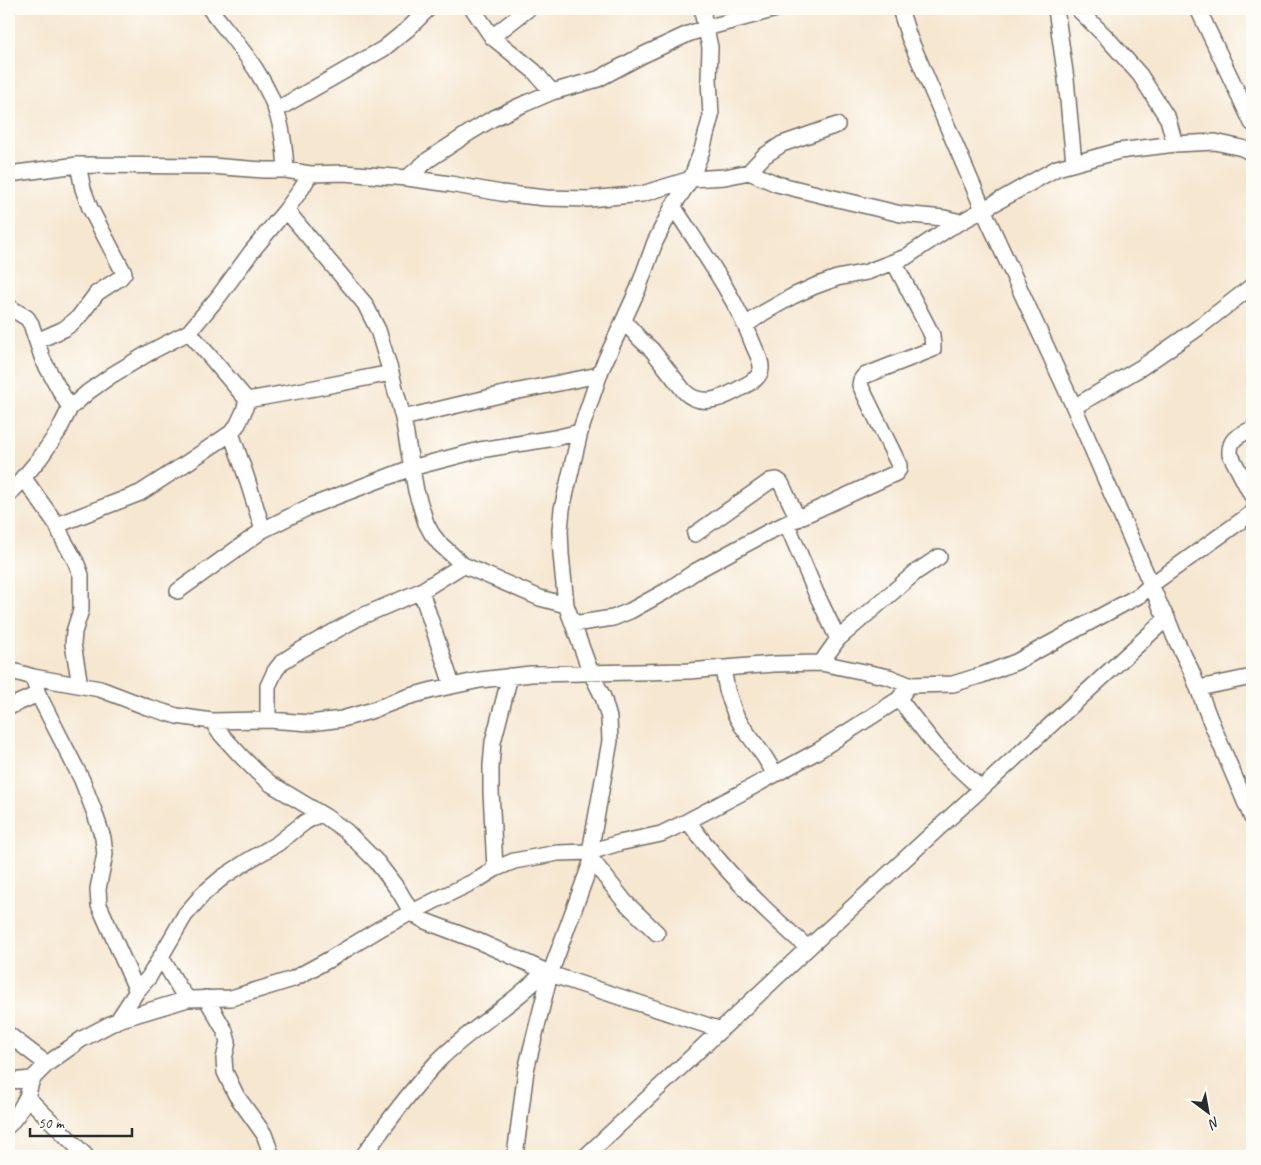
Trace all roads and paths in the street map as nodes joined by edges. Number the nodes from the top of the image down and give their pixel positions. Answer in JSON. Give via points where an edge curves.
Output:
{"nodes":[{"id":1,"x":210,"y":9,"type":"edge"},
{"id":2,"x":428,"y":9,"type":"edge"},
{"id":3,"x":473,"y":9,"type":"edge"},
{"id":4,"x":528,"y":9,"type":"edge"},
{"id":5,"x":704,"y":9,"type":"edge"},
{"id":6,"x":776,"y":9,"type":"edge"},
{"id":7,"x":900,"y":9,"type":"edge"},
{"id":8,"x":1056,"y":9,"type":"edge"},
{"id":9,"x":1078,"y":9,"type":"edge"},
{"id":10,"x":1198,"y":9,"type":"edge"},
{"id":11,"x":706,"y":28,"type":"junction"},
{"id":12,"x":492,"y":37,"type":"junction"},
{"id":13,"x":552,"y":92,"type":"junction"},
{"id":14,"x":1247,"y":99,"type":"edge"},
{"id":15,"x":276,"y":110,"type":"junction"},
{"id":16,"x":1252,"y":124,"type":"edge"},
{"id":17,"x":837,"y":125,"type":"dead end"},
{"id":18,"x":1175,"y":144,"type":"junction"},
{"id":19,"x":1252,"y":153,"type":"edge"},
{"id":20,"x":1074,"y":163,"type":"junction"},
{"id":21,"x":78,"y":165,"type":"junction"},
{"id":22,"x":286,"y":170,"type":"junction"},
{"id":23,"x":749,"y":172,"type":"junction"},
{"id":24,"x":9,"y":174,"type":"edge"},
{"id":25,"x":310,"y":174,"type":"junction"},
{"id":26,"x":407,"y":178,"type":"junction"},
{"id":27,"x":691,"y":180,"type":"junction"},
{"id":28,"x":674,"y":206,"type":"junction"},
{"id":29,"x":983,"y":209,"type":"junction"},
{"id":30,"x":286,"y":210,"type":"junction"},
{"id":31,"x":961,"y":222,"type":"junction"},
{"id":32,"x":894,"y":262,"type":"junction"},
{"id":33,"x":1252,"y":286,"type":"edge"},
{"id":34,"x":9,"y":307,"type":"edge"},
{"id":35,"x":624,"y":321,"type":"junction"},
{"id":36,"x":746,"y":325,"type":"junction"},
{"id":37,"x":189,"y":332,"type":"junction"},
{"id":38,"x":37,"y":342,"type":"junction"},
{"id":39,"x":391,"y":373,"type":"junction"},
{"id":40,"x":599,"y":375,"type":"junction"},
{"id":41,"x":246,"y":400,"type":"junction"},
{"id":42,"x":1074,"y":407,"type":"junction"},
{"id":43,"x":70,"y":408,"type":"junction"},
{"id":44,"x":403,"y":418,"type":"junction"},
{"id":45,"x":1252,"y":429,"type":"edge"},
{"id":46,"x":580,"y":432,"type":"junction"},
{"id":47,"x":231,"y":433,"type":"junction"},
{"id":48,"x":412,"y":468,"type":"junction"},
{"id":49,"x":23,"y":477,"type":"junction"},
{"id":50,"x":9,"y":494,"type":"edge"},
{"id":51,"x":1252,"y":496,"type":"edge"},
{"id":52,"x":1252,"y":513,"type":"edge"},
{"id":53,"x":793,"y":522,"type":"junction"},
{"id":54,"x":57,"y":525,"type":"junction"},
{"id":55,"x":264,"y":530,"type":"junction"},
{"id":56,"x":695,"y":534,"type":"dead end"},
{"id":57,"x":939,"y":557,"type":"dead end"},
{"id":58,"x":463,"y":565,"type":"junction"},
{"id":59,"x":1151,"y":585,"type":"junction"},
{"id":60,"x":178,"y":591,"type":"dead end"},
{"id":61,"x":421,"y":591,"type":"junction"},
{"id":62,"x":566,"y":605,"type":"junction"},
{"id":63,"x":1167,"y":618,"type":"junction"},
{"id":64,"x":573,"y":624,"type":"junction"},
{"id":65,"x":838,"y":639,"type":"junction"},
{"id":66,"x":821,"y":663,"type":"junction"},
{"id":67,"x":723,"y":669,"type":"junction"},
{"id":68,"x":9,"y":670,"type":"edge"},
{"id":69,"x":591,"y":673,"type":"junction"},
{"id":70,"x":510,"y":676,"type":"junction"},
{"id":71,"x":33,"y":677,"type":"junction"},
{"id":72,"x":1252,"y":677,"type":"edge"},
{"id":73,"x":80,"y":684,"type":"junction"},
{"id":74,"x":452,"y":685,"type":"junction"},
{"id":75,"x":910,"y":685,"type":"junction"},
{"id":76,"x":1199,"y":688,"type":"junction"},
{"id":77,"x":38,"y":694,"type":"junction"},
{"id":78,"x":899,"y":699,"type":"junction"},
{"id":79,"x":9,"y":707,"type":"edge"},
{"id":80,"x":268,"y":720,"type":"junction"},
{"id":81,"x":212,"y":721,"type":"junction"},
{"id":82,"x":775,"y":774,"type":"junction"},
{"id":83,"x":981,"y":789,"type":"junction"},
{"id":84,"x":320,"y":814,"type":"junction"},
{"id":85,"x":1252,"y":818,"type":"edge"},
{"id":86,"x":688,"y":821,"type":"junction"},
{"id":87,"x":591,"y":856,"type":"junction"},
{"id":88,"x":495,"y":869,"type":"junction"},
{"id":89,"x":412,"y":913,"type":"junction"},
{"id":90,"x":657,"y":933,"type":"dead end"},
{"id":91,"x":808,"y":948,"type":"junction"},
{"id":92,"x":161,"y":957,"type":"junction"},
{"id":93,"x":547,"y":973,"type":"junction"},
{"id":94,"x":136,"y":991,"type":"junction"},
{"id":95,"x":206,"y":998,"type":"junction"},
{"id":96,"x":188,"y":999,"type":"junction"},
{"id":97,"x":118,"y":1020,"type":"junction"},
{"id":98,"x":721,"y":1030,"type":"junction"},
{"id":99,"x":9,"y":1035,"type":"edge"},
{"id":100,"x":47,"y":1064,"type":"junction"},
{"id":101,"x":32,"y":1079,"type":"junction"},
{"id":102,"x":9,"y":1081,"type":"edge"},
{"id":103,"x":27,"y":1097,"type":"junction"},
{"id":104,"x":9,"y":1125,"type":"edge"},
{"id":105,"x":86,"y":1156,"type":"edge"},
{"id":106,"x":272,"y":1156,"type":"edge"},
{"id":107,"x":363,"y":1156,"type":"edge"},
{"id":108,"x":515,"y":1156,"type":"edge"},
{"id":109,"x":586,"y":1156,"type":"edge"}],
"edges":[{"from":1,"to":15,"type":"street","via":[[250,59]]},
{"from":2,"to":15,"type":"street","via":[[383,49]]},
{"from":3,"to":12,"type":"street"},
{"from":4,"to":12,"type":"street"},
{"from":5,"to":11,"type":"street"},
{"from":6,"to":11,"type":"street"},
{"from":7,"to":29,"type":"street"},
{"from":8,"to":20,"type":"street"},
{"from":9,"to":18,"type":"street","via":[[1140,75],[1168,119]]},
{"from":10,"to":14,"type":"street"},
{"from":11,"to":13,"type":"street","via":[[598,79]]},
{"from":11,"to":27,"type":"street","via":[[710,47],[711,116]]},
{"from":12,"to":13,"type":"street","via":[[534,71]]},
{"from":13,"to":26,"type":"street","via":[[492,119],[428,160]]},
{"from":14,"to":16,"type":"street"},
{"from":15,"to":22,"type":"street"},
{"from":17,"to":23,"type":"street","via":[[782,144]]},
{"from":18,"to":19,"type":"street","via":[[1215,142]]},
{"from":18,"to":20,"type":"street","via":[[1119,151]]},
{"from":20,"to":29,"type":"street","via":[[1057,168]]},
{"from":21,"to":22,"type":"street"},
{"from":21,"to":24,"type":"street"},
{"from":21,"to":38,"type":"street","via":[[90,208],[124,273],[97,293],[78,318]]},
{"from":22,"to":25,"type":"street"},
{"from":23,"to":27,"type":"street"},
{"from":23,"to":31,"type":"street","via":[[777,184],[901,214]]},
{"from":25,"to":26,"type":"street"},
{"from":25,"to":30,"type":"street"},
{"from":26,"to":27,"type":"street","via":[[501,194],[589,199],[642,194]]},
{"from":27,"to":28,"type":"street"},
{"from":28,"to":35,"type":"street","via":[[655,242]]},
{"from":28,"to":36,"type":"street"},
{"from":29,"to":31,"type":"street"},
{"from":29,"to":42,"type":"street"},
{"from":30,"to":37,"type":"street"},
{"from":30,"to":39,"type":"street","via":[[365,304],[378,330]]},
{"from":31,"to":32,"type":"street"},
{"from":32,"to":36,"type":"street","via":[[815,286]]},
{"from":32,"to":53,"type":"street","via":[[932,335],[933,349],[864,376],[860,385],[900,465],[899,469]]},
{"from":33,"to":42,"type":"street","via":[[1142,367]]},
{"from":34,"to":38,"type":"street","via":[[27,318]]},
{"from":35,"to":36,"type":"street","via":[[690,397],[703,400],[730,395],[756,379],[761,372]]},
{"from":35,"to":40,"type":"street"},
{"from":37,"to":41,"type":"street"},
{"from":37,"to":43,"type":"street","via":[[112,375]]},
{"from":38,"to":43,"type":"street"},
{"from":39,"to":41,"type":"street"},
{"from":39,"to":44,"type":"street"},
{"from":40,"to":44,"type":"street"},
{"from":40,"to":46,"type":"street"},
{"from":41,"to":47,"type":"street","via":[[238,424]]},
{"from":42,"to":59,"type":"street"},
{"from":43,"to":49,"type":"street","via":[[58,432]]},
{"from":44,"to":48,"type":"street"},
{"from":45,"to":51,"type":"street","via":[[1234,438],[1230,454]]},
{"from":46,"to":48,"type":"street","via":[[480,450]]},
{"from":46,"to":62,"type":"street","via":[[560,530]]},
{"from":47,"to":54,"type":"street","via":[[140,493]]},
{"from":47,"to":55,"type":"street"},
{"from":48,"to":55,"type":"street","via":[[311,506]]},
{"from":48,"to":58,"type":"street","via":[[426,523],[439,543]]},
{"from":49,"to":50,"type":"street"},
{"from":49,"to":54,"type":"street"},
{"from":52,"to":59,"type":"street"},
{"from":53,"to":56,"type":"street","via":[[781,483],[777,480]]},
{"from":53,"to":64,"type":"street","via":[[696,571],[630,611],[613,618]]},
{"from":53,"to":65,"type":"street","via":[[816,593]]},
{"from":54,"to":73,"type":"street","via":[[80,575],[81,610],[73,644]]},
{"from":55,"to":60,"type":"street"},
{"from":57,"to":65,"type":"street","via":[[916,572]]},
{"from":58,"to":61,"type":"street"},
{"from":58,"to":62,"type":"street","via":[[540,598]]},
{"from":59,"to":63,"type":"street"},
{"from":59,"to":75,"type":"street","via":[[1140,595],[1016,662],[953,684]]},
{"from":61,"to":74,"type":"street"},
{"from":61,"to":80,"type":"street","via":[[360,617],[282,662],[268,686]]},
{"from":62,"to":64,"type":"street"},
{"from":63,"to":76,"type":"street"},
{"from":63,"to":83,"type":"street"},
{"from":64,"to":69,"type":"street"},
{"from":65,"to":66,"type":"street"},
{"from":66,"to":67,"type":"street"},
{"from":66,"to":75,"type":"street","via":[[889,677]]},
{"from":67,"to":69,"type":"street"},
{"from":67,"to":82,"type":"street","via":[[734,714]]},
{"from":68,"to":71,"type":"street"},
{"from":69,"to":70,"type":"street"},
{"from":69,"to":87,"type":"street","via":[[609,718],[610,741]]},
{"from":70,"to":74,"type":"street"},
{"from":70,"to":88,"type":"street","via":[[493,742],[491,766]]},
{"from":71,"to":73,"type":"street"},
{"from":71,"to":77,"type":"street"},
{"from":72,"to":76,"type":"street"},
{"from":73,"to":81,"type":"street","via":[[178,716]]},
{"from":74,"to":80,"type":"street","via":[[342,719],[310,723]]},
{"from":75,"to":78,"type":"street"},
{"from":76,"to":85,"type":"street"},
{"from":77,"to":79,"type":"street"},
{"from":77,"to":94,"type":"street","via":[[82,780],[103,838],[105,854],[98,889],[99,905]]},
{"from":78,"to":82,"type":"street"},
{"from":78,"to":83,"type":"street","via":[[935,745]]},
{"from":80,"to":81,"type":"street"},
{"from":81,"to":84,"type":"street","via":[[257,772]]},
{"from":82,"to":86,"type":"street"},
{"from":83,"to":91,"type":"street"},
{"from":84,"to":89,"type":"street","via":[[346,831],[377,862]]},
{"from":84,"to":92,"type":"street","via":[[204,893],[185,915]]},
{"from":86,"to":87,"type":"street","via":[[661,834],[619,843]]},
{"from":86,"to":91,"type":"street","via":[[752,897]]},
{"from":87,"to":88,"type":"street","via":[[558,852],[514,861]]},
{"from":87,"to":90,"type":"street","via":[[625,902]]},
{"from":87,"to":93,"type":"street"},
{"from":88,"to":89,"type":"street"},
{"from":89,"to":93,"type":"street"},
{"from":89,"to":95,"type":"street","via":[[293,979],[231,998]]},
{"from":91,"to":98,"type":"street"},
{"from":92,"to":94,"type":"street"},
{"from":92,"to":96,"type":"street"},
{"from":93,"to":98,"type":"street"},
{"from":93,"to":107,"type":"street","via":[[440,1060]]},
{"from":93,"to":108,"type":"street","via":[[526,1070]]},
{"from":94,"to":97,"type":"street"},
{"from":95,"to":96,"type":"street"},
{"from":95,"to":106,"type":"street","via":[[228,1042],[225,1072],[236,1095],[264,1134]]},
{"from":96,"to":97,"type":"street"},
{"from":97,"to":100,"type":"street","via":[[82,1039]]},
{"from":98,"to":109,"type":"street"},
{"from":99,"to":100,"type":"street"},
{"from":100,"to":101,"type":"street"},
{"from":101,"to":102,"type":"street"},
{"from":101,"to":103,"type":"street"},
{"from":103,"to":104,"type":"street"},
{"from":103,"to":105,"type":"street"}]}
